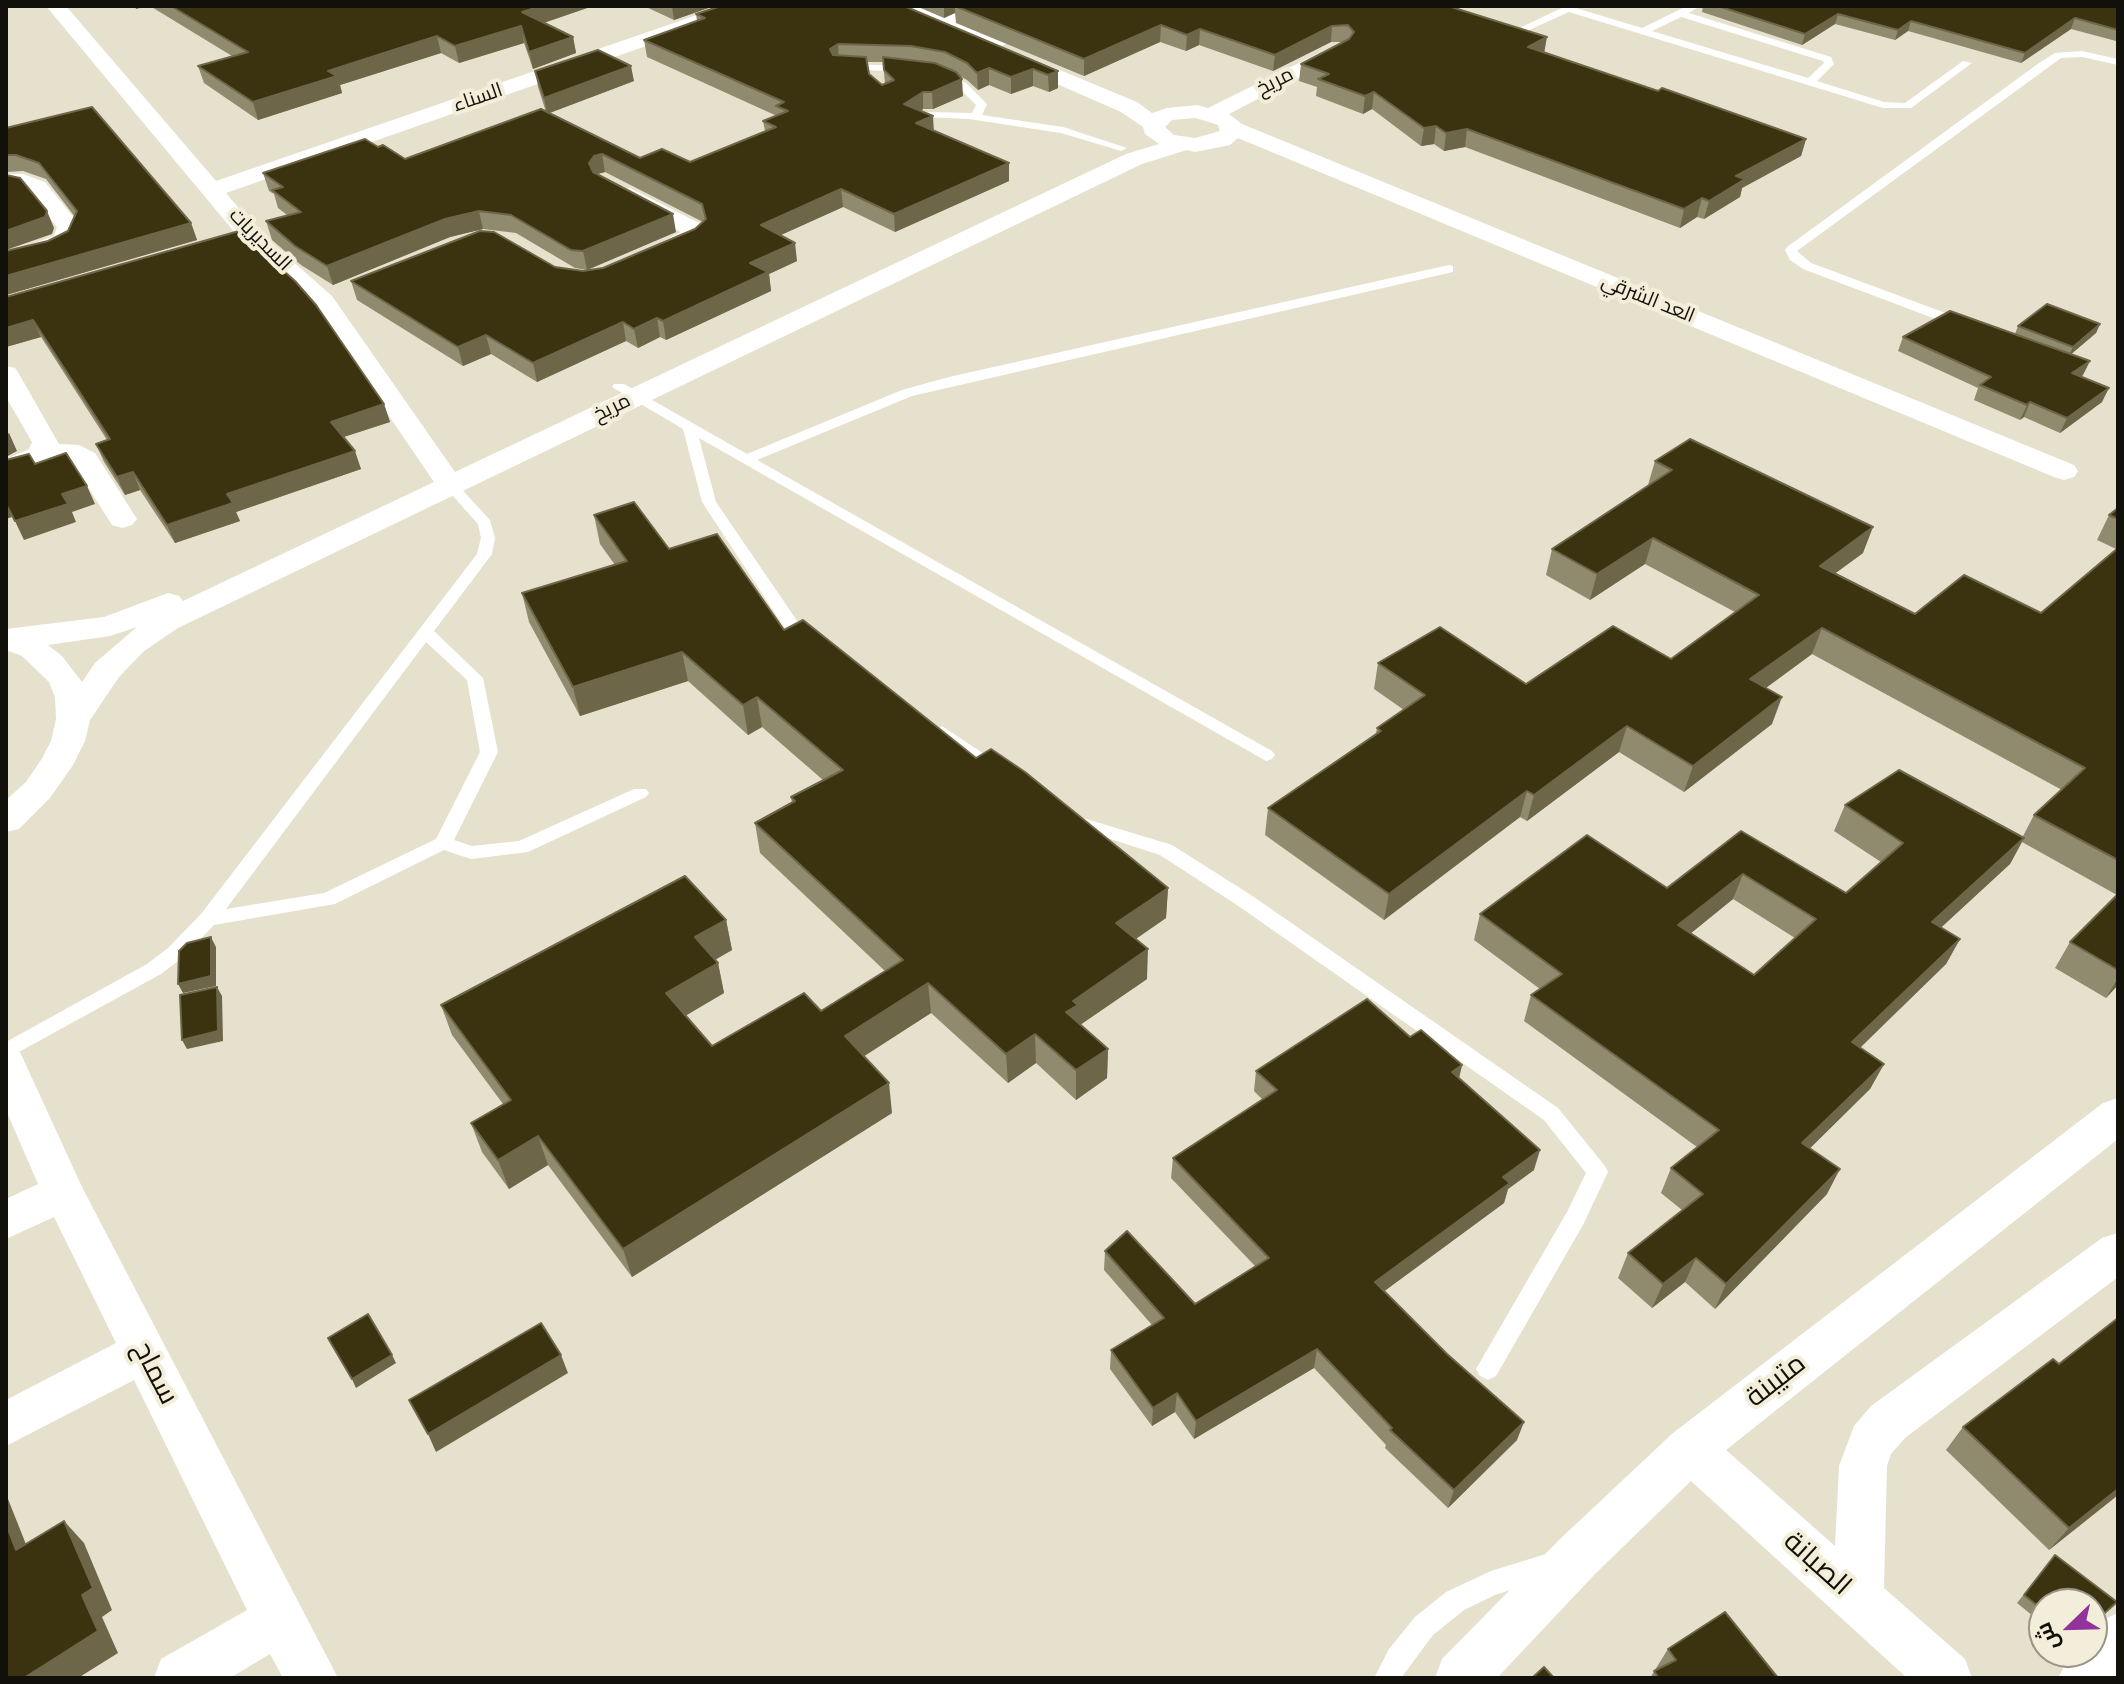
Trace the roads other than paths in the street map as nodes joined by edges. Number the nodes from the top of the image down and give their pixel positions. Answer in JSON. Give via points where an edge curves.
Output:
{"nodes":[{"id":1,"x":56,"y":6,"type":"edge"},
{"id":2,"x":742,"y":6,"type":"edge"},
{"id":3,"x":1695,"y":6,"type":"edge"},
{"id":4,"x":1570,"y":7,"type":"edge"},
{"id":5,"x":913,"y":9,"type":"edge"},
{"id":6,"x":1682,"y":14,"type":"junction"},
{"id":7,"x":1643,"y":31,"type":"junction"},
{"id":8,"x":1514,"y":33,"type":"edge"},
{"id":9,"x":1339,"y":49,"type":"edge"},
{"id":10,"x":2118,"y":62,"type":"edge"},
{"id":11,"x":1967,"y":63,"type":"dead end"},
{"id":12,"x":839,"y":67,"type":"edge"},
{"id":13,"x":1808,"y":84,"type":"junction"},
{"id":14,"x":1182,"y":111,"type":"junction"},
{"id":15,"x":1212,"y":114,"type":"junction"},
{"id":16,"x":925,"y":115,"type":"edge"},
{"id":17,"x":976,"y":117,"type":"junction"},
{"id":18,"x":1153,"y":127,"type":"junction"},
{"id":19,"x":1232,"y":128,"type":"junction"},
{"id":20,"x":1184,"y":144,"type":"junction"},
{"id":21,"x":1121,"y":148,"type":"junction"},
{"id":22,"x":6,"y":181,"type":"edge"},
{"id":23,"x":606,"y":182,"type":"edge"},
{"id":24,"x":213,"y":190,"type":"junction"},
{"id":25,"x":249,"y":235,"type":"junction"},
{"id":26,"x":219,"y":244,"type":"edge"},
{"id":27,"x":6,"y":261,"type":"edge"},
{"id":28,"x":633,"y":264,"type":"edge"},
{"id":29,"x":1449,"y":269,"type":"dead end"},
{"id":30,"x":350,"y":289,"type":"edge"},
{"id":31,"x":323,"y":301,"type":"junction"},
{"id":32,"x":1981,"y":331,"type":"edge"},
{"id":33,"x":6,"y":374,"type":"edge"},
{"id":34,"x":628,"y":392,"type":"junction"},
{"id":35,"x":689,"y":427,"type":"junction"},
{"id":36,"x":41,"y":454,"type":"junction"},
{"id":37,"x":747,"y":459,"type":"junction"},
{"id":38,"x":6,"y":469,"type":"edge"},
{"id":39,"x":2064,"y":471,"type":"dead end"},
{"id":40,"x":444,"y":478,"type":"junction"},
{"id":41,"x":122,"y":519,"type":"dead end"},
{"id":42,"x":425,"y":632,"type":"junction"},
{"id":43,"x":8,"y":639,"type":"edge"},
{"id":44,"x":819,"y":647,"type":"edge"},
{"id":45,"x":73,"y":719,"type":"junction"},
{"id":46,"x":923,"y":719,"type":"edge"},
{"id":47,"x":1266,"y":755,"type":"dead end"},
{"id":48,"x":1014,"y":782,"type":"edge"},
{"id":49,"x":640,"y":793,"type":"dead end"},
{"id":50,"x":1053,"y":809,"type":"edge"},
{"id":51,"x":9,"y":822,"type":"edge"},
{"id":52,"x":443,"y":843,"type":"junction"},
{"id":53,"x":208,"y":919,"type":"junction"},
{"id":54,"x":6,"y":1051,"type":"edge"},
{"id":55,"x":6,"y":1063,"type":"edge"},
{"id":56,"x":2118,"y":1115,"type":"edge"},
{"id":57,"x":63,"y":1192,"type":"junction"},
{"id":58,"x":6,"y":1220,"type":"edge"},
{"id":59,"x":2118,"y":1252,"type":"edge"},
{"id":60,"x":144,"y":1351,"type":"junction"},
{"id":61,"x":1488,"y":1369,"type":"dead end"},
{"id":62,"x":6,"y":1424,"type":"edge"},
{"id":63,"x":1690,"y":1449,"type":"junction"},
{"id":64,"x":1578,"y":1556,"type":"junction"},
{"id":65,"x":1858,"y":1601,"type":"junction"},
{"id":66,"x":279,"y":1620,"type":"junction"},
{"id":67,"x":2118,"y":1639,"type":"edge"},
{"id":68,"x":180,"y":1678,"type":"edge"},
{"id":69,"x":312,"y":1678,"type":"edge"},
{"id":70,"x":1387,"y":1678,"type":"edge"},
{"id":71,"x":1461,"y":1678,"type":"edge"},
{"id":72,"x":1946,"y":1678,"type":"edge"},
{"id":73,"x":2084,"y":1678,"type":"edge"}],
"edges":[{"from":1,"to":24,"type":"street","name":"السديريات"},
{"from":2,"to":24,"type":"street","name":"السناء"},
{"from":3,"to":6,"type":"lane"},
{"from":4,"to":7,"type":"lane"},
{"from":4,"to":8,"type":"lane"},
{"from":5,"to":14,"type":"street","via":[[957,16],[1144,101]]},
{"from":5,"to":18,"type":"street","via":[[1129,107]]},
{"from":6,"to":7,"type":"lane"},
{"from":6,"to":13,"type":"lane","via":[[1827,59],[1829,64]]},
{"from":7,"to":13,"type":"lane"},
{"from":9,"to":15,"type":"street","name":"مريخ"},
{"from":10,"to":32,"type":"lane","via":[[2059,55],[1791,250],[1807,266]]},
{"from":11,"to":13,"type":"lane","via":[[1907,106],[1883,105]]},
{"from":12,"to":17,"type":"lane","via":[[940,74],[982,104]]},
{"from":14,"to":15,"type":"street"},
{"from":14,"to":18,"type":"street","name":"مريخ","via":[[1161,117]]},
{"from":15,"to":19,"type":"street","name":"العد الشرقي"},
{"from":16,"to":17,"type":"lane"},
{"from":17,"to":21,"type":"lane","via":[[1063,130]]},
{"from":18,"to":20,"type":"street","via":[[1167,140]]},
{"from":18,"to":21,"type":"street","name":"مريخ"},
{"from":19,"to":20,"type":"street","name":"مريخ","via":[[1222,140]]},
{"from":19,"to":39,"type":"street","name":"العد الشرقي"},
{"from":20,"to":34,"type":"street","name":"مريخ","via":[[1134,159]]},
{"from":21,"to":34,"type":"street","name":"مريخ"},
{"from":22,"to":27,"type":"street","via":[[37,187],[69,227],[65,240]]},
{"from":23,"to":28,"type":"street","via":[[695,230],[688,240]]},
{"from":24,"to":25,"type":"street","name":"السديريات"},
{"from":25,"to":26,"type":"street"},
{"from":25,"to":31,"type":"street","name":"السديريات"},
{"from":29,"to":37,"type":"lane","via":[[942,383]]},
{"from":30,"to":31,"type":"street"},
{"from":31,"to":40,"type":"street","name":"السديريات"},
{"from":33,"to":36,"type":"street","via":[[46,442]]},
{"from":34,"to":35,"type":"lane"},
{"from":34,"to":40,"type":"street","name":"مريخ"},
{"from":35,"to":37,"type":"lane"},
{"from":35,"to":44,"type":"lane","via":[[709,502],[794,629]]},
{"from":36,"to":38,"type":"street"},
{"from":36,"to":41,"type":"street","via":[[69,451],[85,459]]},
{"from":37,"to":47,"type":"lane"},
{"from":40,"to":42,"type":"lane","via":[[485,523],[488,538],[484,554]]},
{"from":40,"to":43,"type":"street","name":"مريخ","via":[[154,610],[110,626]]},
{"from":40,"to":45,"type":"street","name":"مريخ","via":[[167,621],[107,670]]},
{"from":42,"to":52,"type":"lane","via":[[475,678],[489,752]]},
{"from":42,"to":53,"type":"lane"},
{"from":43,"to":45,"type":"street","via":[[33,649],[64,679]]},
{"from":45,"to":51,"type":"street","name":"مريخ","via":[[56,765]]},
{"from":46,"to":48,"type":"lane"},
{"from":49,"to":52,"type":"lane","via":[[522,847],[471,853]]},
{"from":50,"to":61,"type":"lane","via":[[1066,818],[1166,850],[1244,900],[1551,1114],[1597,1172]]},
{"from":52,"to":53,"type":"lane","via":[[328,899]]},
{"from":53,"to":54,"type":"lane","via":[[154,969]]},
{"from":55,"to":57,"type":"street","name":"سماح"},
{"from":56,"to":63,"type":"street","name":"متيبنة"},
{"from":57,"to":58,"type":"street"},
{"from":57,"to":60,"type":"street","name":"سماح"},
{"from":59,"to":65,"type":"street","via":[[1888,1422],[1871,1442],[1863,1466]]},
{"from":60,"to":62,"type":"street"},
{"from":60,"to":66,"type":"street","name":"سماح"},
{"from":63,"to":64,"type":"street","name":"متيبنة"},
{"from":63,"to":65,"type":"street","name":"الصبانة"},
{"from":64,"to":70,"type":"lane","via":[[1455,1601],[1424,1626]]},
{"from":64,"to":71,"type":"street","name":"متيبنة"},
{"from":65,"to":72,"type":"street","name":"الصبانة"},
{"from":66,"to":68,"type":"street"},
{"from":66,"to":69,"type":"street","name":"سماح"},
{"from":67,"to":73,"type":"street"}]}
